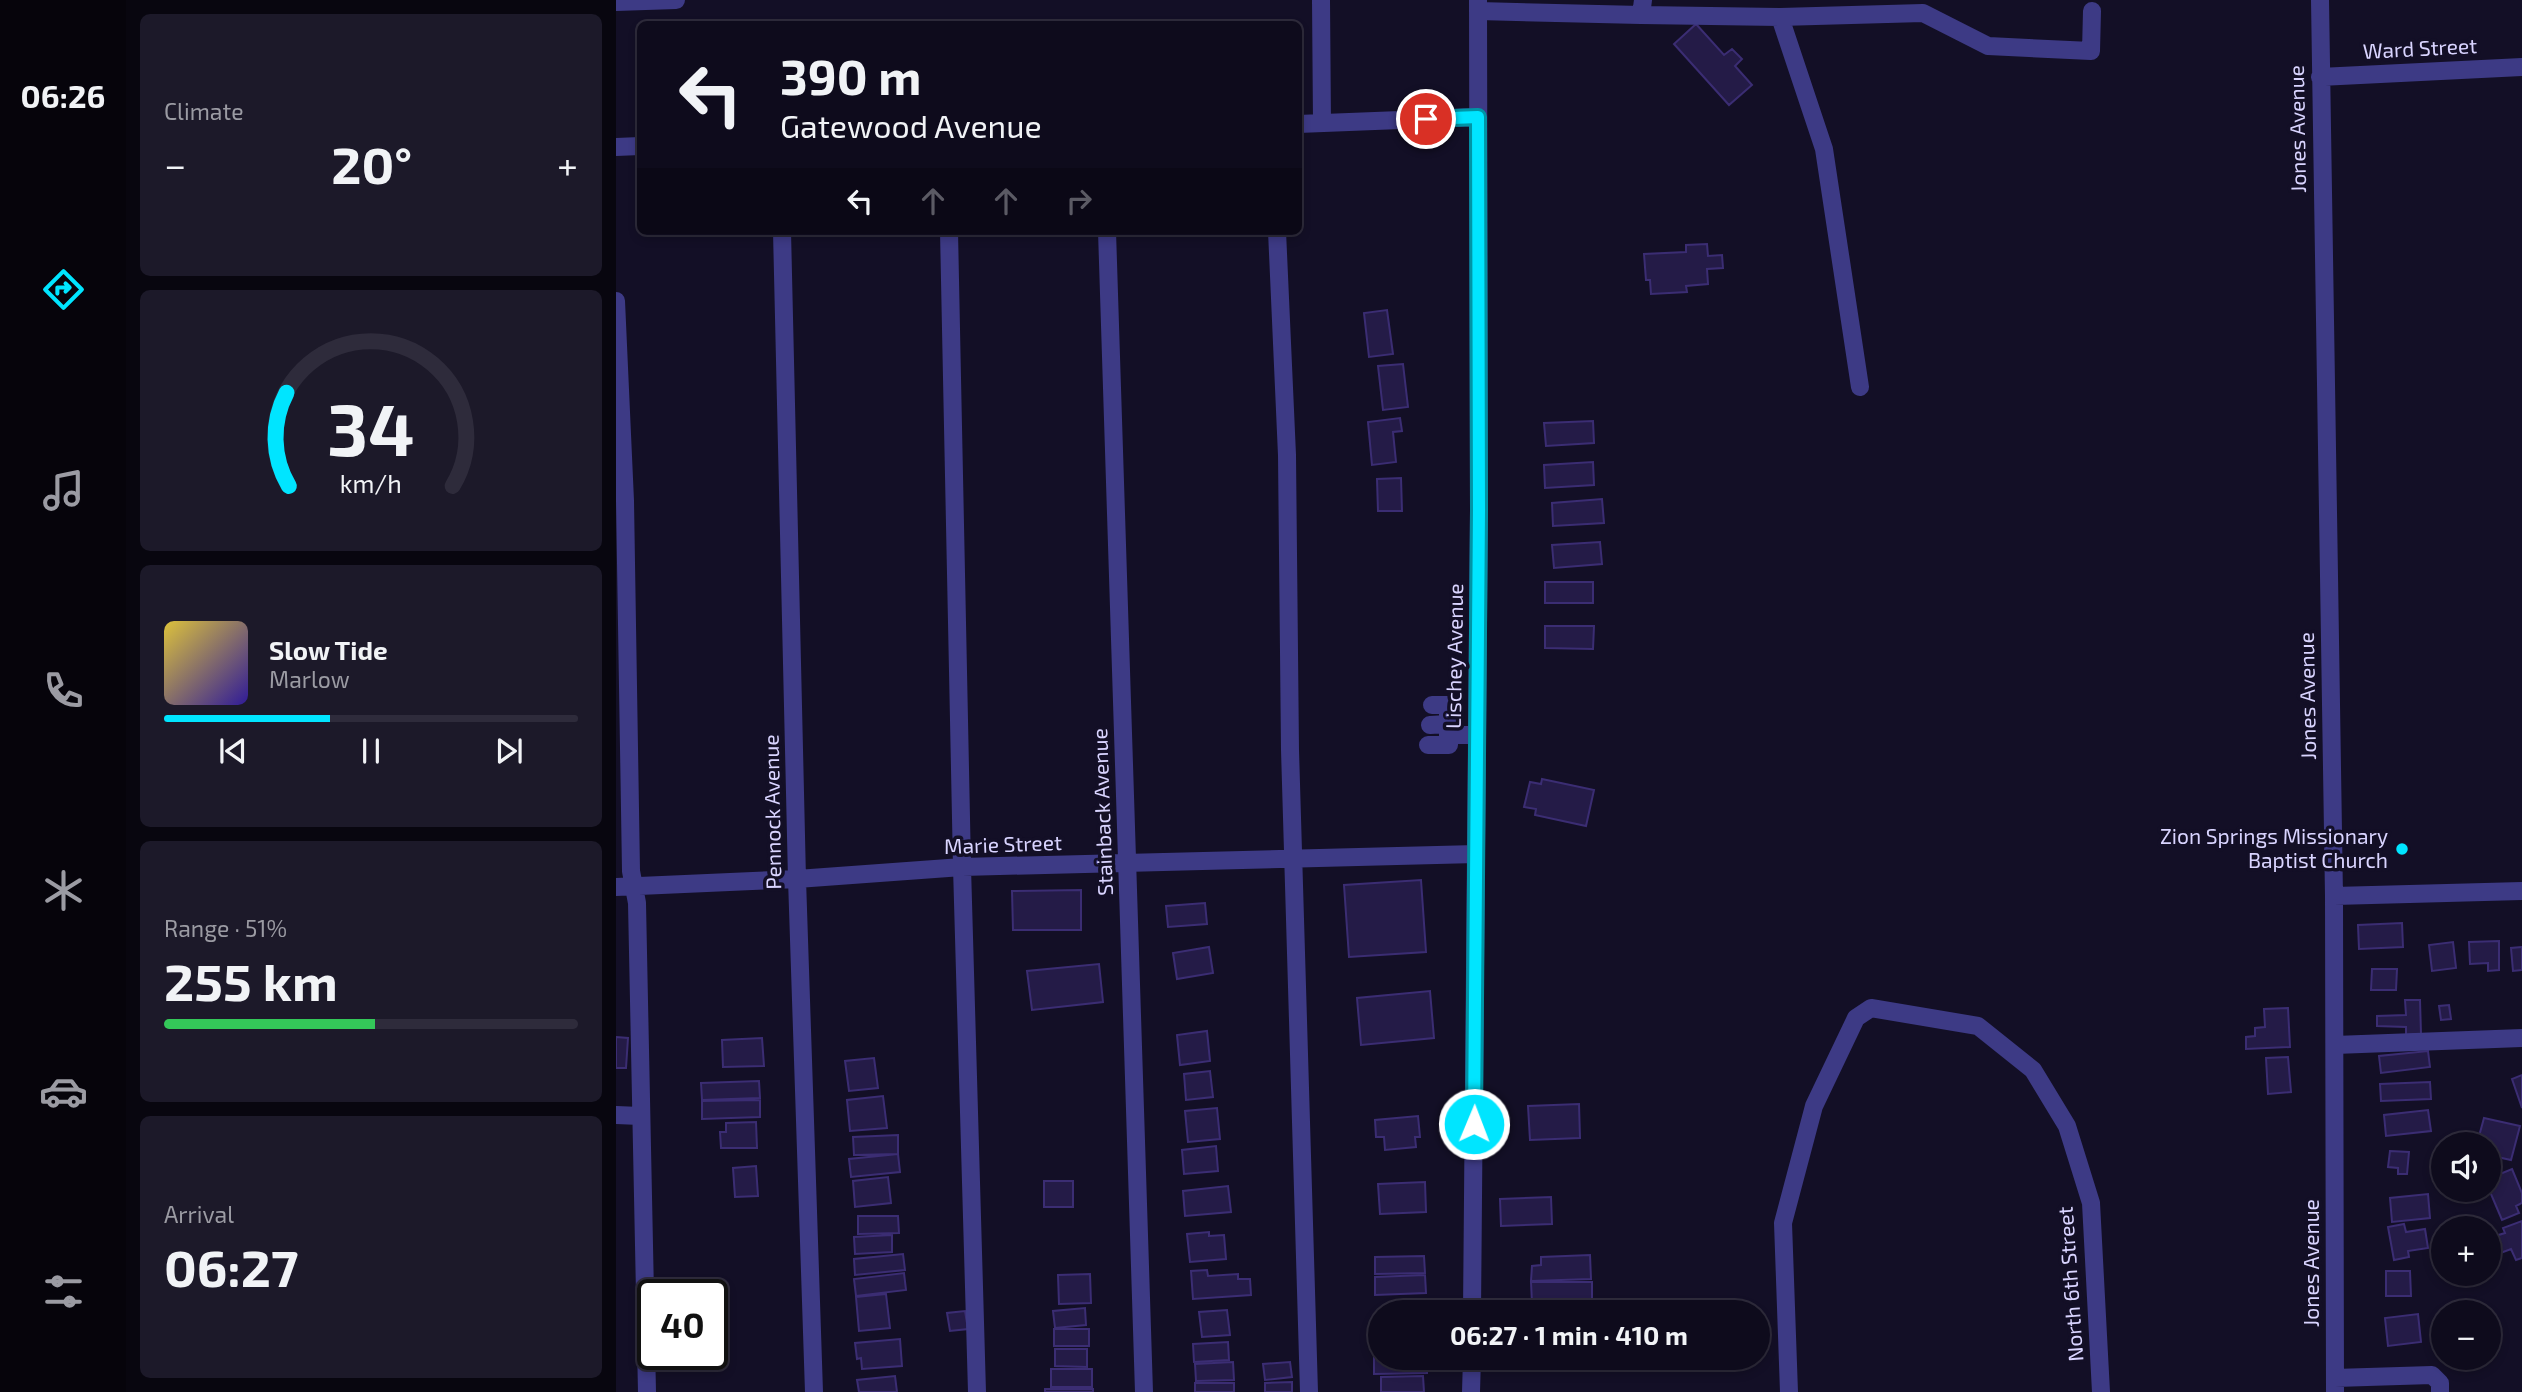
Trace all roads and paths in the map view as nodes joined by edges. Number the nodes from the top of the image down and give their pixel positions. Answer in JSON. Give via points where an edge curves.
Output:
{"nodes":[{"id":1,"x":676,"y":0,"type":"edge"},
{"id":2,"x":1321,"y":0,"type":"edge"},
{"id":3,"x":2320,"y":0,"type":"edge"},
{"id":4,"x":616,"y":2,"type":"edge"},
{"id":5,"x":1478,"y":6,"type":"edge"},
{"id":6,"x":1642,"y":7,"type":"edge"},
{"id":7,"x":2092,"y":11,"type":"dead end"},
{"id":8,"x":1780,"y":17,"type":"junction"},
{"id":9,"x":2522,"y":67,"type":"edge"},
{"id":10,"x":2320,"y":77,"type":"junction"},
{"id":11,"x":1478,"y":117,"type":"junction"},
{"id":12,"x":1322,"y":123,"type":"junction"},
{"id":13,"x":1302,"y":124,"type":"edge"},
{"id":14,"x":637,"y":146,"type":"edge"},
{"id":15,"x":616,"y":147,"type":"edge"},
{"id":16,"x":782,"y":235,"type":"edge"},
{"id":17,"x":948,"y":235,"type":"edge"},
{"id":18,"x":1107,"y":235,"type":"edge"},
{"id":19,"x":1277,"y":235,"type":"edge"},
{"id":20,"x":616,"y":301,"type":"edge"},
{"id":21,"x":1860,"y":387,"type":"dead end"},
{"id":22,"x":1433,"y":705,"type":"dead end"},
{"id":23,"x":1430,"y":725,"type":"dead end"},
{"id":24,"x":1448,"y":730,"type":"junction"},
{"id":25,"x":1476,"y":735,"type":"junction"},
{"id":26,"x":1428,"y":745,"type":"dead end"},
{"id":27,"x":1476,"y":854,"type":"junction"},
{"id":28,"x":1293,"y":860,"type":"junction"},
{"id":29,"x":1128,"y":864,"type":"junction"},
{"id":30,"x":962,"y":867,"type":"junction"},
{"id":31,"x":797,"y":879,"type":"junction"},
{"id":32,"x":616,"y":887,"type":"edge"},
{"id":33,"x":634,"y":887,"type":"junction"},
{"id":34,"x":2522,"y":891,"type":"edge"},
{"id":35,"x":2334,"y":896,"type":"junction"},
{"id":36,"x":2522,"y":1038,"type":"edge"},
{"id":37,"x":2335,"y":1045,"type":"junction"},
{"id":38,"x":616,"y":1115,"type":"edge"},
{"id":39,"x":640,"y":1116,"type":"junction"},
{"id":40,"x":1472,"y":1300,"type":"edge"},
{"id":41,"x":1472,"y":1370,"type":"edge"},
{"id":42,"x":2335,"y":1385,"type":"edge"},
{"id":43,"x":647,"y":1392,"type":"edge"},
{"id":44,"x":814,"y":1392,"type":"edge"},
{"id":45,"x":977,"y":1392,"type":"edge"},
{"id":46,"x":1144,"y":1392,"type":"edge"},
{"id":47,"x":1309,"y":1392,"type":"edge"},
{"id":48,"x":1471,"y":1392,"type":"edge"},
{"id":49,"x":1789,"y":1392,"type":"edge"},
{"id":50,"x":2101,"y":1392,"type":"edge"},
{"id":51,"x":2440,"y":1392,"type":"edge"}],
"edges":[{"from":1,"to":4,"type":"street"},
{"from":2,"to":12,"type":"street"},
{"from":3,"to":10,"type":"street","name":"Jones Avenue"},
{"from":5,"to":6,"type":"street"},
{"from":5,"to":11,"type":"street","name":"Lischey Avenue"},
{"from":6,"to":8,"type":"street"},
{"from":7,"to":8,"type":"street","via":[[2091,51],[1988,46],[1923,13]]},
{"from":8,"to":21,"type":"street","via":[[1824,149]]},
{"from":9,"to":10,"type":"street","name":"Ward Street"},
{"from":10,"to":35,"type":"street","name":"Jones Avenue"},
{"from":11,"to":12,"type":"street"},
{"from":11,"to":25,"type":"street","name":"Lischey Avenue"},
{"from":12,"to":13,"type":"street"},
{"from":14,"to":15,"type":"street"},
{"from":16,"to":31,"type":"street","name":"Pennock Avenue"},
{"from":17,"to":30,"type":"street"},
{"from":18,"to":29,"type":"street","name":"Stainback Avenue"},
{"from":19,"to":28,"type":"street","via":[[1287,455]]},
{"from":20,"to":33,"type":"street"},
{"from":22,"to":24,"type":"street","via":[[1448,705]]},
{"from":23,"to":24,"type":"street"},
{"from":24,"to":25,"type":"street"},
{"from":24,"to":26,"type":"street","via":[[1449,745]]},
{"from":25,"to":27,"type":"street","name":"Lischey Avenue"},
{"from":27,"to":28,"type":"street","name":"Marie Street"},
{"from":27,"to":40,"type":"street","name":"Lischey Avenue"},
{"from":28,"to":29,"type":"street","name":"Marie Street"},
{"from":28,"to":47,"type":"street"},
{"from":29,"to":30,"type":"street","name":"Marie Street"},
{"from":29,"to":46,"type":"street","name":"Stainback Avenue"},
{"from":30,"to":31,"type":"street","name":"Marie Street"},
{"from":30,"to":45,"type":"street"},
{"from":31,"to":33,"type":"street","name":"Marie Street"},
{"from":31,"to":44,"type":"street","name":"Pennock Avenue"},
{"from":32,"to":33,"type":"street","name":"Marie Street"},
{"from":33,"to":39,"type":"street"},
{"from":34,"to":35,"type":"street"},
{"from":35,"to":37,"type":"street","name":"Jones Avenue"},
{"from":36,"to":37,"type":"street"},
{"from":37,"to":42,"type":"street","name":"Jones Avenue"},
{"from":38,"to":39,"type":"street"},
{"from":39,"to":43,"type":"street"},
{"from":41,"to":48,"type":"street"},
{"from":42,"to":51,"type":"street","via":[[2432,1375],[2440,1383]]},
{"from":49,"to":50,"type":"street","name":"North 6th Street","via":[[1783,1223],[1814,1106],[1856,1018],[1871,1008],[1978,1026],[2033,1070],[2067,1126],[2091,1203]]}]}
